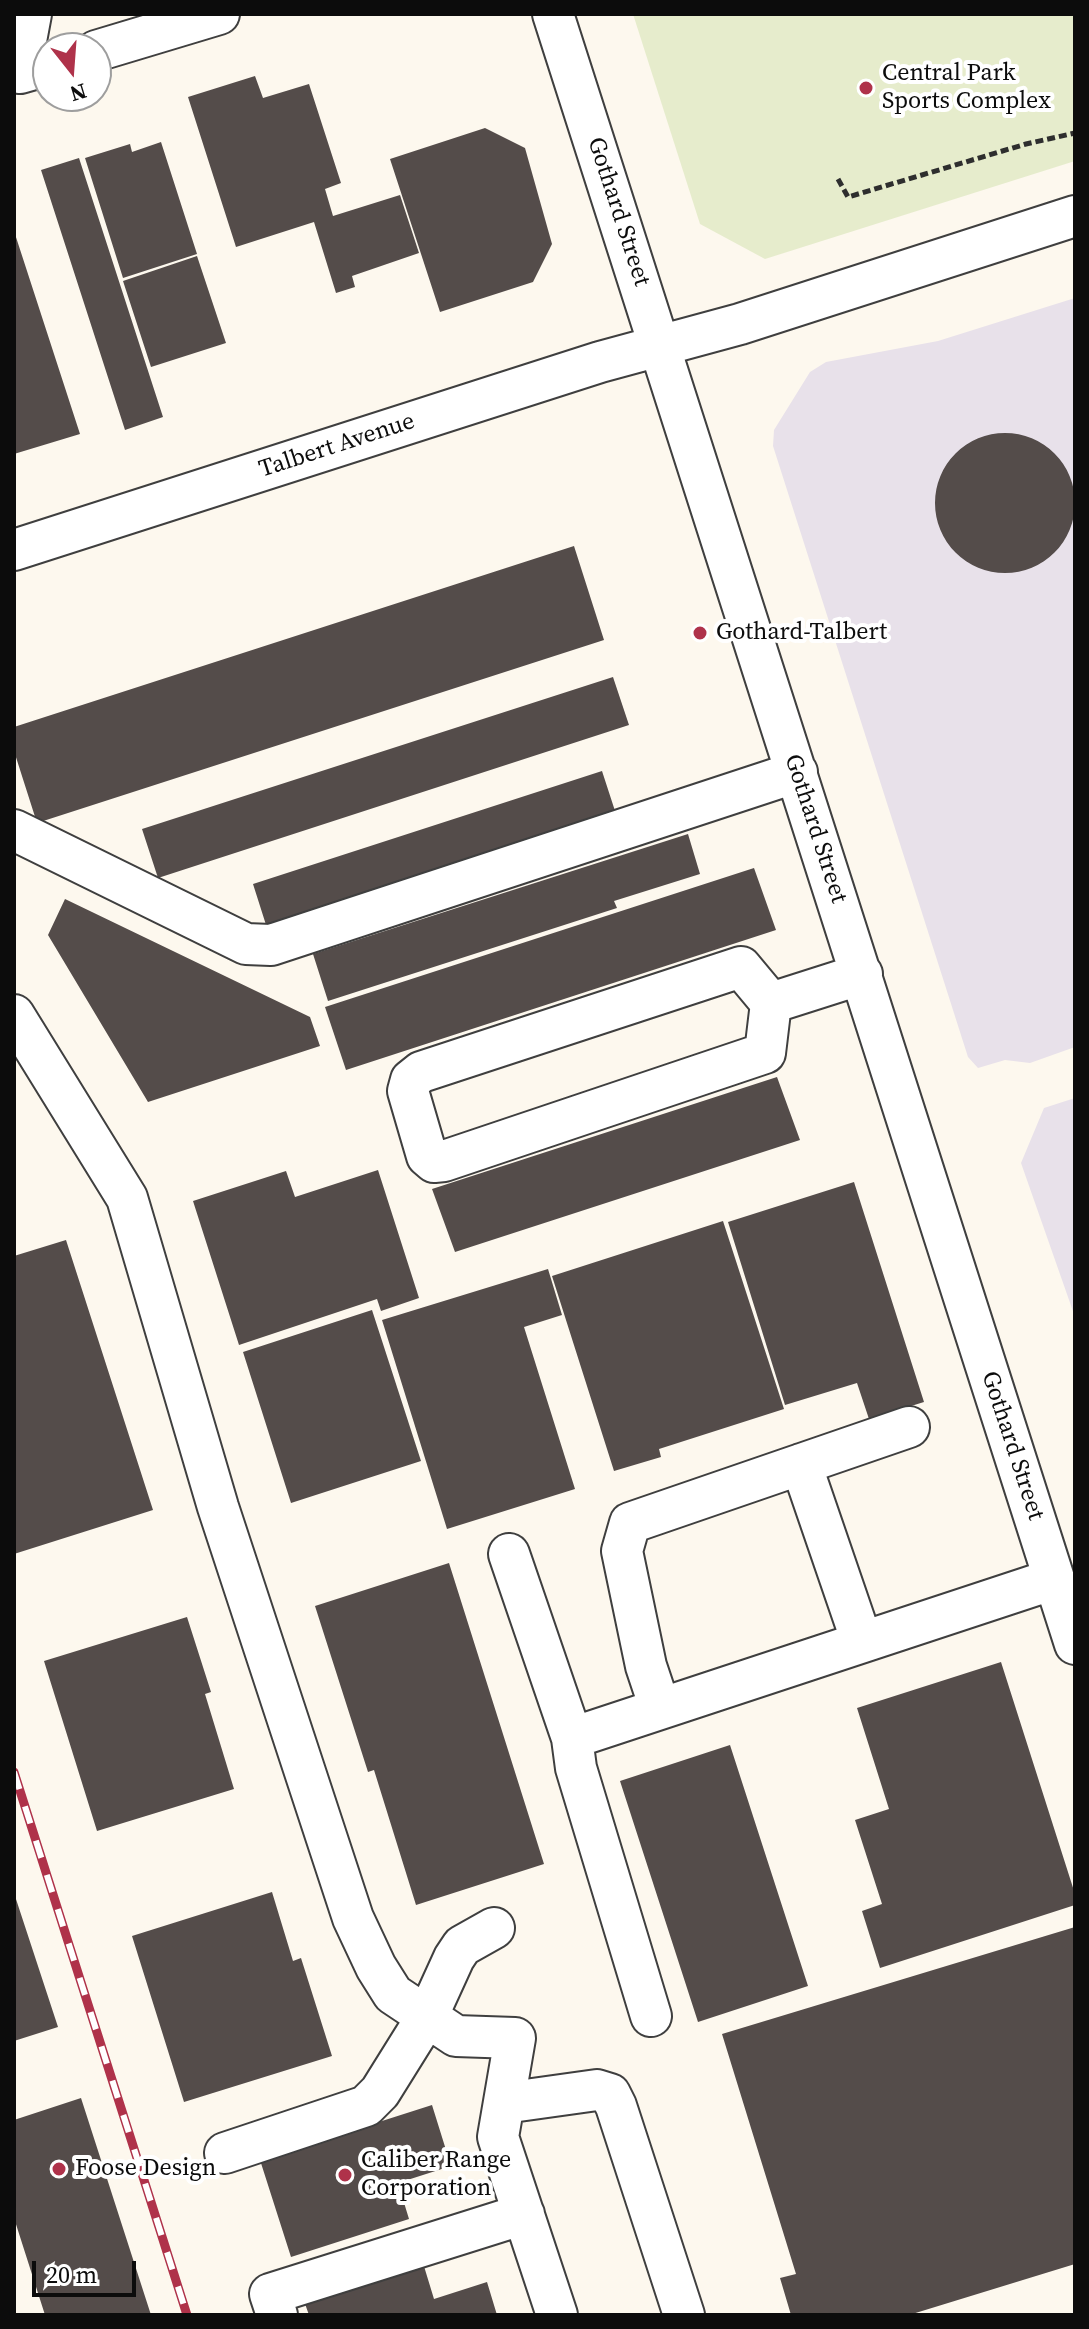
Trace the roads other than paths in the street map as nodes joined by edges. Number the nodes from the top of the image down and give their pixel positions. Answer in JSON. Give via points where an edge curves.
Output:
{"nodes":[{"id":1,"x":219,"y":14,"type":"edge"},
{"id":2,"x":553,"y":14,"type":"edge"},
{"id":3,"x":112,"y":46,"type":"edge"},
{"id":4,"x":1075,"y":216,"type":"edge"},
{"id":5,"x":660,"y":344,"type":"junction"},
{"id":6,"x":14,"y":550,"type":"edge"},
{"id":7,"x":797,"y":772,"type":"junction"},
{"id":8,"x":14,"y":830,"type":"edge"},
{"id":9,"x":862,"y":974,"type":"junction"},
{"id":10,"x":771,"y":1003,"type":"junction"},
{"id":11,"x":14,"y":1015,"type":"edge"},
{"id":12,"x":909,"y":1427,"type":"dead end"},
{"id":13,"x":801,"y":1464,"type":"junction"},
{"id":14,"x":509,"y":1554,"type":"dead end"},
{"id":15,"x":1054,"y":1579,"type":"junction"},
{"id":16,"x":862,"y":1642,"type":"junction"},
{"id":17,"x":1075,"y":1644,"type":"edge"},
{"id":18,"x":660,"y":1708,"type":"junction"},
{"id":19,"x":572,"y":1738,"type":"junction"},
{"id":20,"x":494,"y":1928,"type":"dead end"},
{"id":21,"x":428,"y":2015,"type":"junction"},
{"id":22,"x":651,"y":2016,"type":"dead end"},
{"id":23,"x":504,"y":2103,"type":"junction"},
{"id":24,"x":225,"y":2153,"type":"dead end"},
{"id":25,"x":524,"y":2214,"type":"junction"},
{"id":26,"x":277,"y":2315,"type":"edge"},
{"id":27,"x":557,"y":2315,"type":"edge"},
{"id":28,"x":684,"y":2315,"type":"edge"}],
"edges":[{"from":1,"to":3,"type":"street"},
{"from":2,"to":5,"type":"street","name":"Gothard Street"},
{"from":4,"to":5,"type":"street","name":"Talbert Avenue","via":[[740,324]]},
{"from":5,"to":6,"type":"street","name":"Talbert Avenue"},
{"from":5,"to":7,"type":"street","name":"Gothard Street"},
{"from":7,"to":8,"type":"street","via":[[271,945],[246,944]]},
{"from":7,"to":9,"type":"street","name":"Gothard Street"},
{"from":9,"to":10,"type":"street"},
{"from":9,"to":15,"type":"street","name":"Gothard Street"},
{"from":10,"to":10,"type":"street","via":[[765,1053],[444,1161],[427,1156],[408,1091],[421,1072],[741,967]]},
{"from":11,"to":21,"type":"street","via":[[127,1198],[218,1507],[353,1918],[393,1994]]},
{"from":12,"to":13,"type":"street"},
{"from":13,"to":16,"type":"street"},
{"from":13,"to":18,"type":"street","via":[[630,1523],[622,1551]]},
{"from":14,"to":19,"type":"street"},
{"from":15,"to":16,"type":"street"},
{"from":15,"to":17,"type":"street","name":"Gothard Street"},
{"from":16,"to":18,"type":"street"},
{"from":18,"to":19,"type":"street"},
{"from":19,"to":22,"type":"street","via":[[576,1768]]},
{"from":20,"to":21,"type":"street","via":[[462,1946]]},
{"from":21,"to":23,"type":"street","via":[[456,2036],[515,2038]]},
{"from":21,"to":24,"type":"street","via":[[366,2106]]},
{"from":23,"to":25,"type":"street","via":[[498,2137]]},
{"from":23,"to":28,"type":"street","via":[[597,2090],[610,2094]]},
{"from":25,"to":26,"type":"street","via":[[270,2294]]},
{"from":25,"to":27,"type":"street"}]}
